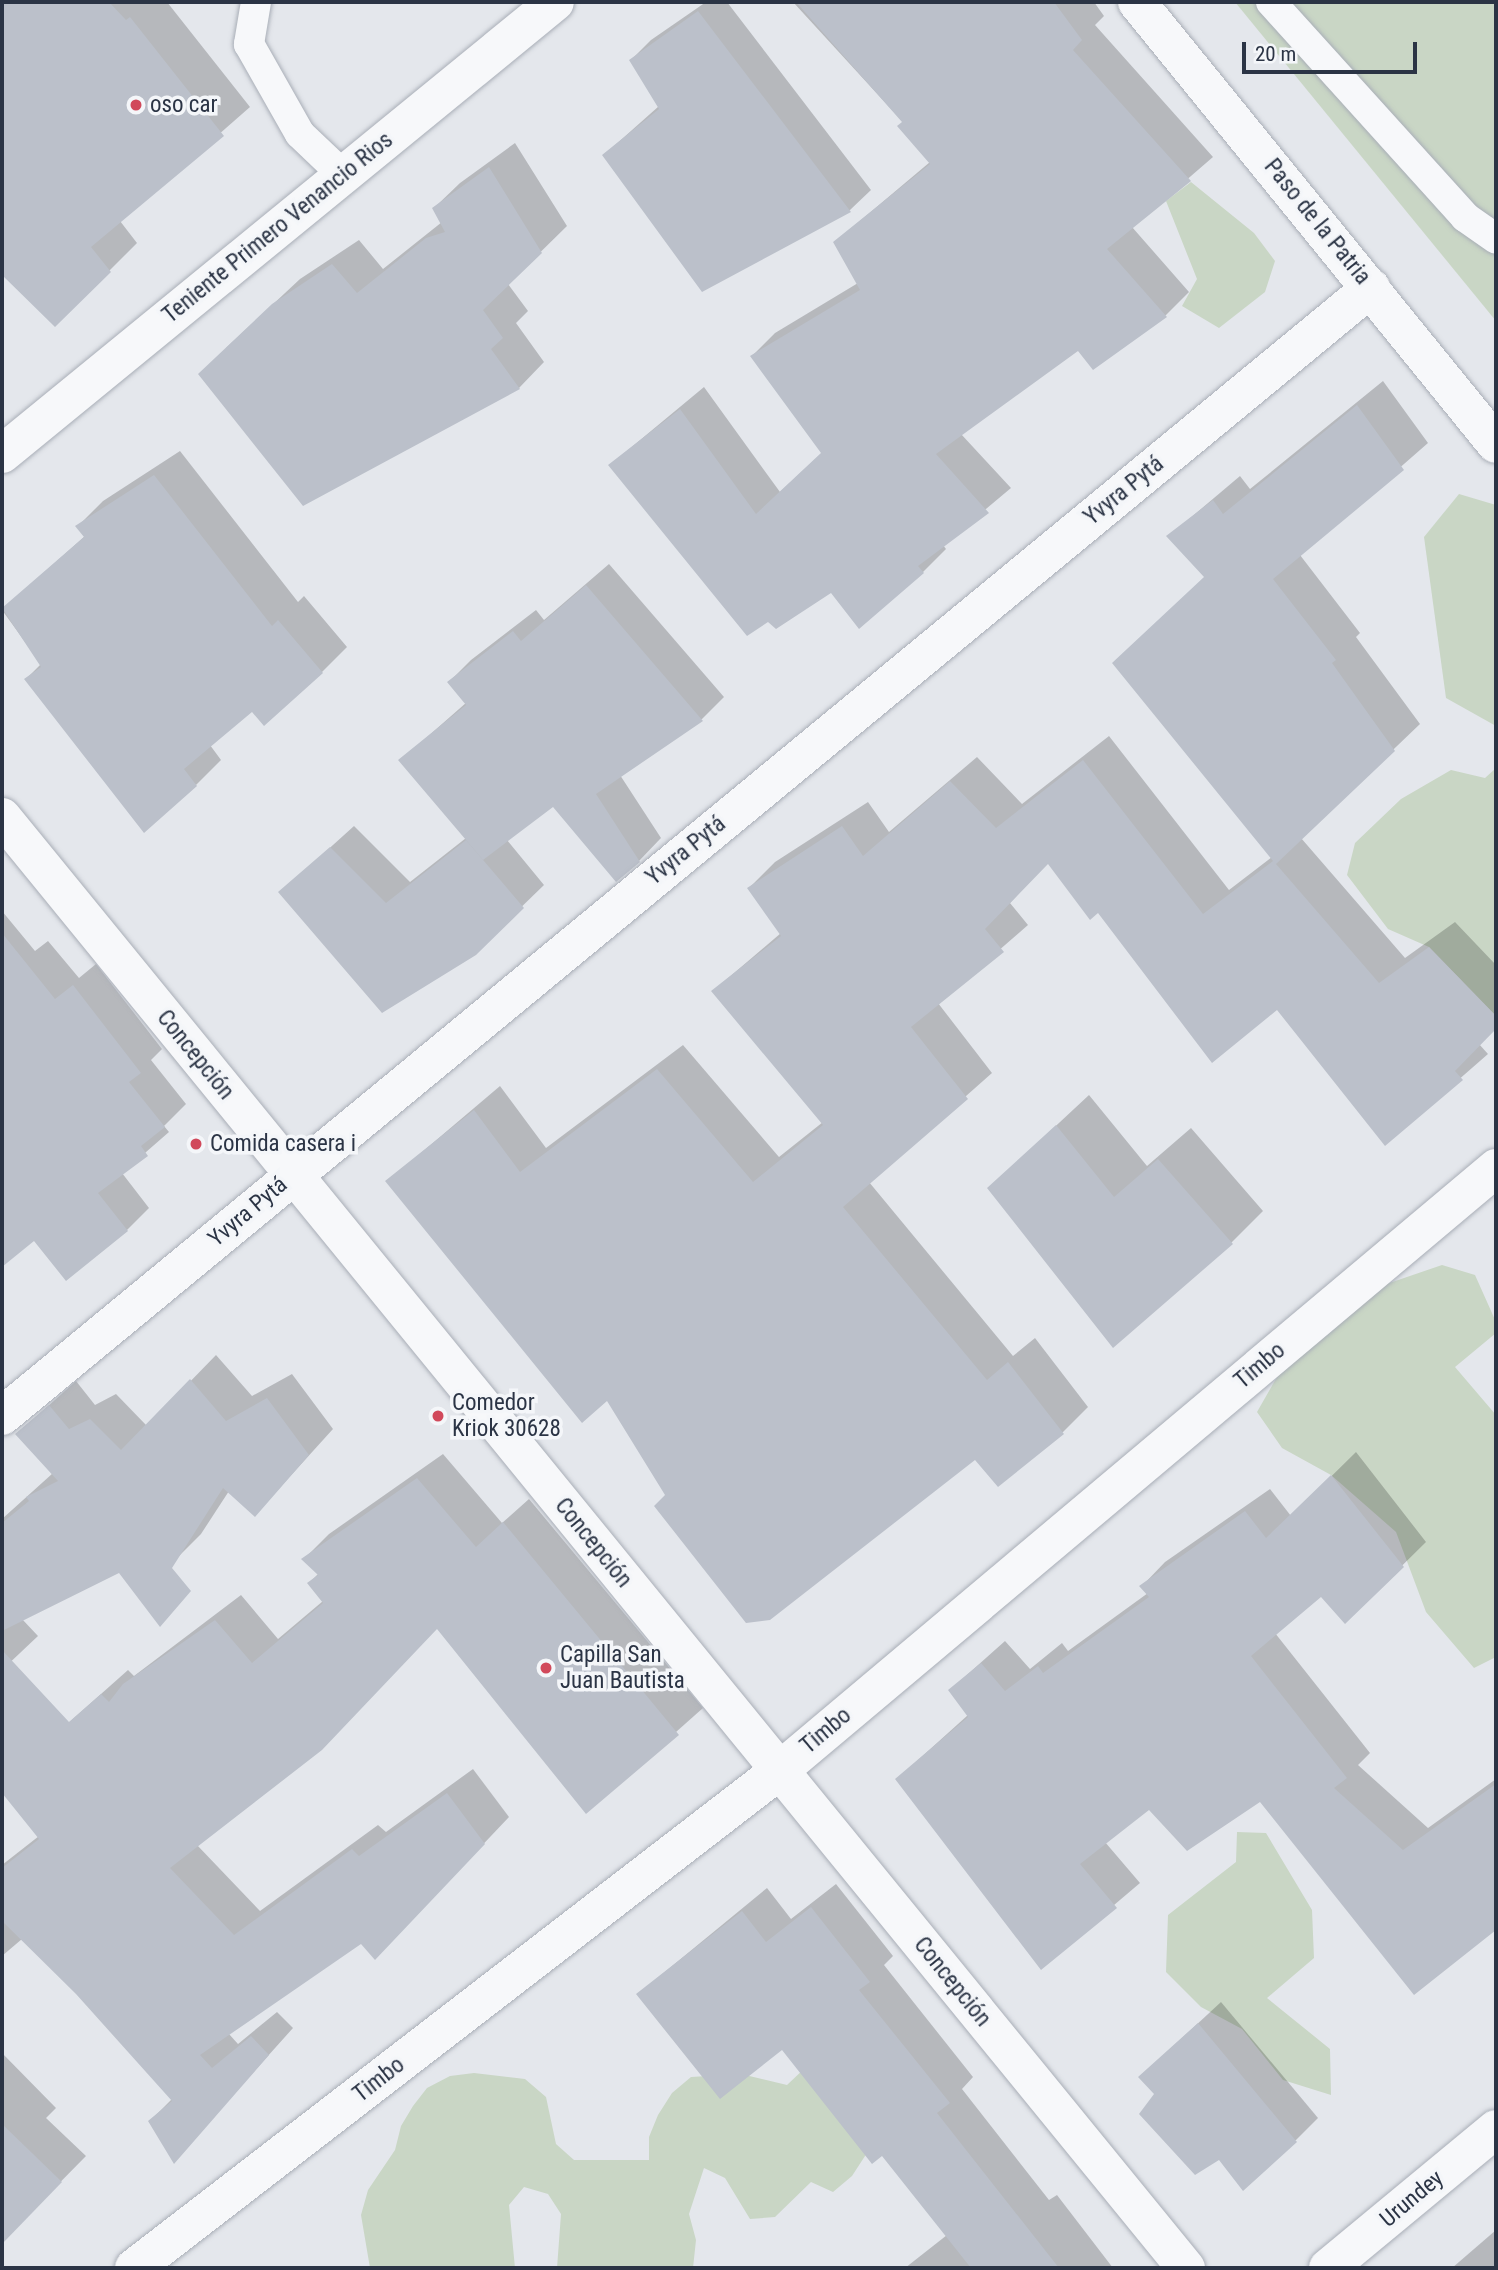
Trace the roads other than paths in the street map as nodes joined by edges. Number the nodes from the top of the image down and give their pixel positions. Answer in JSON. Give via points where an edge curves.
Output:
{"nodes":[{"id":1,"x":256,"y":2,"type":"edge"},
{"id":2,"x":555,"y":2,"type":"edge"},
{"id":3,"x":1137,"y":2,"type":"edge"},
{"id":4,"x":1271,"y":2,"type":"edge"},
{"id":5,"x":343,"y":175,"type":"junction"},
{"id":6,"x":1496,"y":239,"type":"edge"},
{"id":7,"x":1371,"y":288,"type":"junction"},
{"id":8,"x":1496,"y":444,"type":"edge"},
{"id":9,"x":2,"y":454,"type":"edge"},
{"id":10,"x":2,"y":817,"type":"edge"},
{"id":11,"x":1496,"y":1168,"type":"edge"},
{"id":12,"x":293,"y":1175,"type":"junction"},
{"id":13,"x":2,"y":1416,"type":"edge"},
{"id":14,"x":779,"y":1771,"type":"junction"},
{"id":15,"x":1496,"y":2129,"type":"edge"},
{"id":16,"x":134,"y":2268,"type":"edge"},
{"id":17,"x":1186,"y":2268,"type":"edge"},
{"id":18,"x":1328,"y":2268,"type":"edge"}],
"edges":[{"from":1,"to":5,"type":"lane","via":[[249,44],[300,134]]},
{"from":2,"to":5,"type":"street","name":"Teniente Primero Venancio Rios"},
{"from":3,"to":7,"type":"street","name":"Paso de la Patria"},
{"from":4,"to":6,"type":"lane","via":[[1465,217]]},
{"from":5,"to":9,"type":"street","name":"Teniente Primero Venancio Rios"},
{"from":7,"to":8,"type":"street","name":"Paso de la Patria"},
{"from":7,"to":12,"type":"street","name":"Yvyra Pytá"},
{"from":10,"to":12,"type":"street","name":"Concepción"},
{"from":11,"to":14,"type":"street","name":"Timbo"},
{"from":12,"to":13,"type":"street","name":"Yvyra Pytá"},
{"from":12,"to":14,"type":"street","name":"Concepción"},
{"from":14,"to":16,"type":"street","name":"Timbo"},
{"from":14,"to":17,"type":"street","name":"Concepción"},
{"from":15,"to":18,"type":"street","name":"Urundey"}]}
